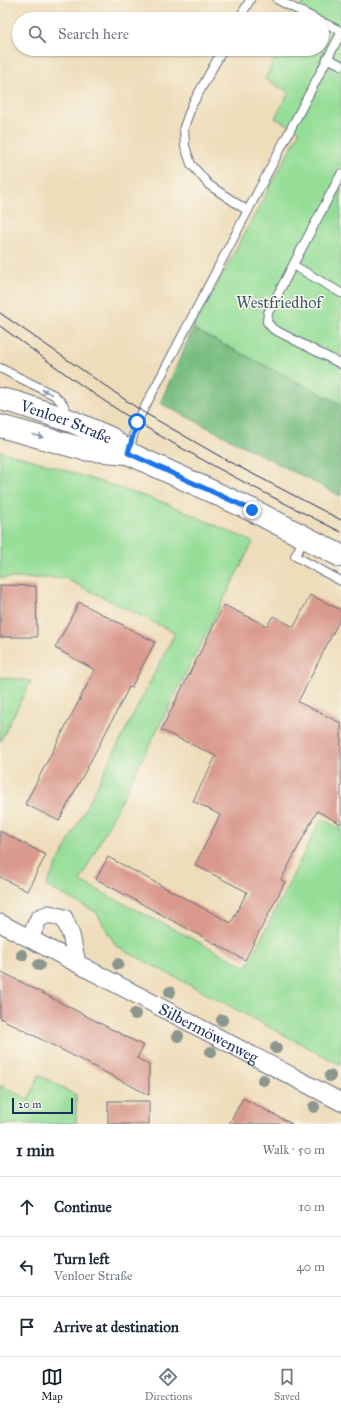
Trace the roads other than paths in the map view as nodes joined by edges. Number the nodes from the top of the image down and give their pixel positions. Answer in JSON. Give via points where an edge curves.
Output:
{"nodes":[{"id":1,"x":250,"y":0,"type":"edge"},
{"id":2,"x":278,"y":0,"type":"edge"},
{"id":3,"x":243,"y":12,"type":"edge"},
{"id":4,"x":302,"y":12,"type":"edge"},
{"id":5,"x":329,"y":26,"type":"edge"},
{"id":6,"x":341,"y":32,"type":"edge"},
{"id":7,"x":329,"y":54,"type":"edge"},
{"id":8,"x":219,"y":56,"type":"edge"},
{"id":9,"x":327,"y":58,"type":"joint"},
{"id":10,"x":341,"y":65,"type":"edge"},
{"id":11,"x":341,"y":174,"type":"edge"},
{"id":12,"x":248,"y":211,"type":"junction"},
{"id":13,"x":293,"y":265,"type":"junction"},
{"id":14,"x":341,"y":293,"type":"edge"},
{"id":15,"x":341,"y":364,"type":"edge"},
{"id":16,"x":0,"y":368,"type":"edge"},
{"id":17,"x":0,"y":399,"type":"edge"},
{"id":18,"x":71,"y":421,"type":"junction"},
{"id":19,"x":0,"y":426,"type":"edge"},
{"id":20,"x":128,"y":453,"type":"junction"},
{"id":21,"x":305,"y":537,"type":"junction"},
{"id":22,"x":341,"y":556,"type":"edge"},
{"id":23,"x":341,"y":581,"type":"edge"},
{"id":24,"x":0,"y":923,"type":"edge"},
{"id":25,"x":30,"y":938,"type":"junction"},
{"id":26,"x":77,"y":963,"type":"junction"},
{"id":27,"x":341,"y":1102,"type":"edge"}],
"edges":[{"from":1,"to":3,"type":"lane"},
{"from":2,"to":4,"type":"lane"},
{"from":5,"to":6,"type":"lane"},
{"from":6,"to":7,"type":"lane"},
{"from":8,"to":12,"type":"lane","via":[[192,105],[184,128],[185,146],[191,164],[209,185]]},
{"from":9,"to":10,"type":"lane"},
{"from":9,"to":12,"type":"lane"},
{"from":11,"to":13,"type":"lane"},
{"from":12,"to":20,"type":"lane","via":[[137,422]]},
{"from":13,"to":14,"type":"lane"},
{"from":13,"to":15,"type":"lane","via":[[268,313],[267,322],[273,329]]},
{"from":18,"to":16,"type":"lane","one_way":true,"via":[[63,404],[54,395]]},
{"from":17,"to":18,"type":"main road","name":"Venloer Straße"},
{"from":18,"to":20,"type":"main road","name":"Venloer Straße","via":[[110,438]]},
{"from":19,"to":20,"type":"main road","name":"Venloer Straße","one_way":true,"via":[[83,449]]},
{"from":20,"to":21,"type":"main road","name":"Venloer Straße"},
{"from":21,"to":22,"type":"main road","name":"Venloer Straße"},
{"from":21,"to":23,"type":"lane","via":[[295,556]]},
{"from":24,"to":25,"type":"street","name":"Silbermöwenweg"},
{"from":25,"to":26,"type":"street","name":"Silbermöwenweg"},
{"from":25,"to":26,"type":"street","via":[[40,918],[49,914],[64,918],[71,935]]},
{"from":26,"to":27,"type":"street","name":"Silbermöwenweg"}]}
